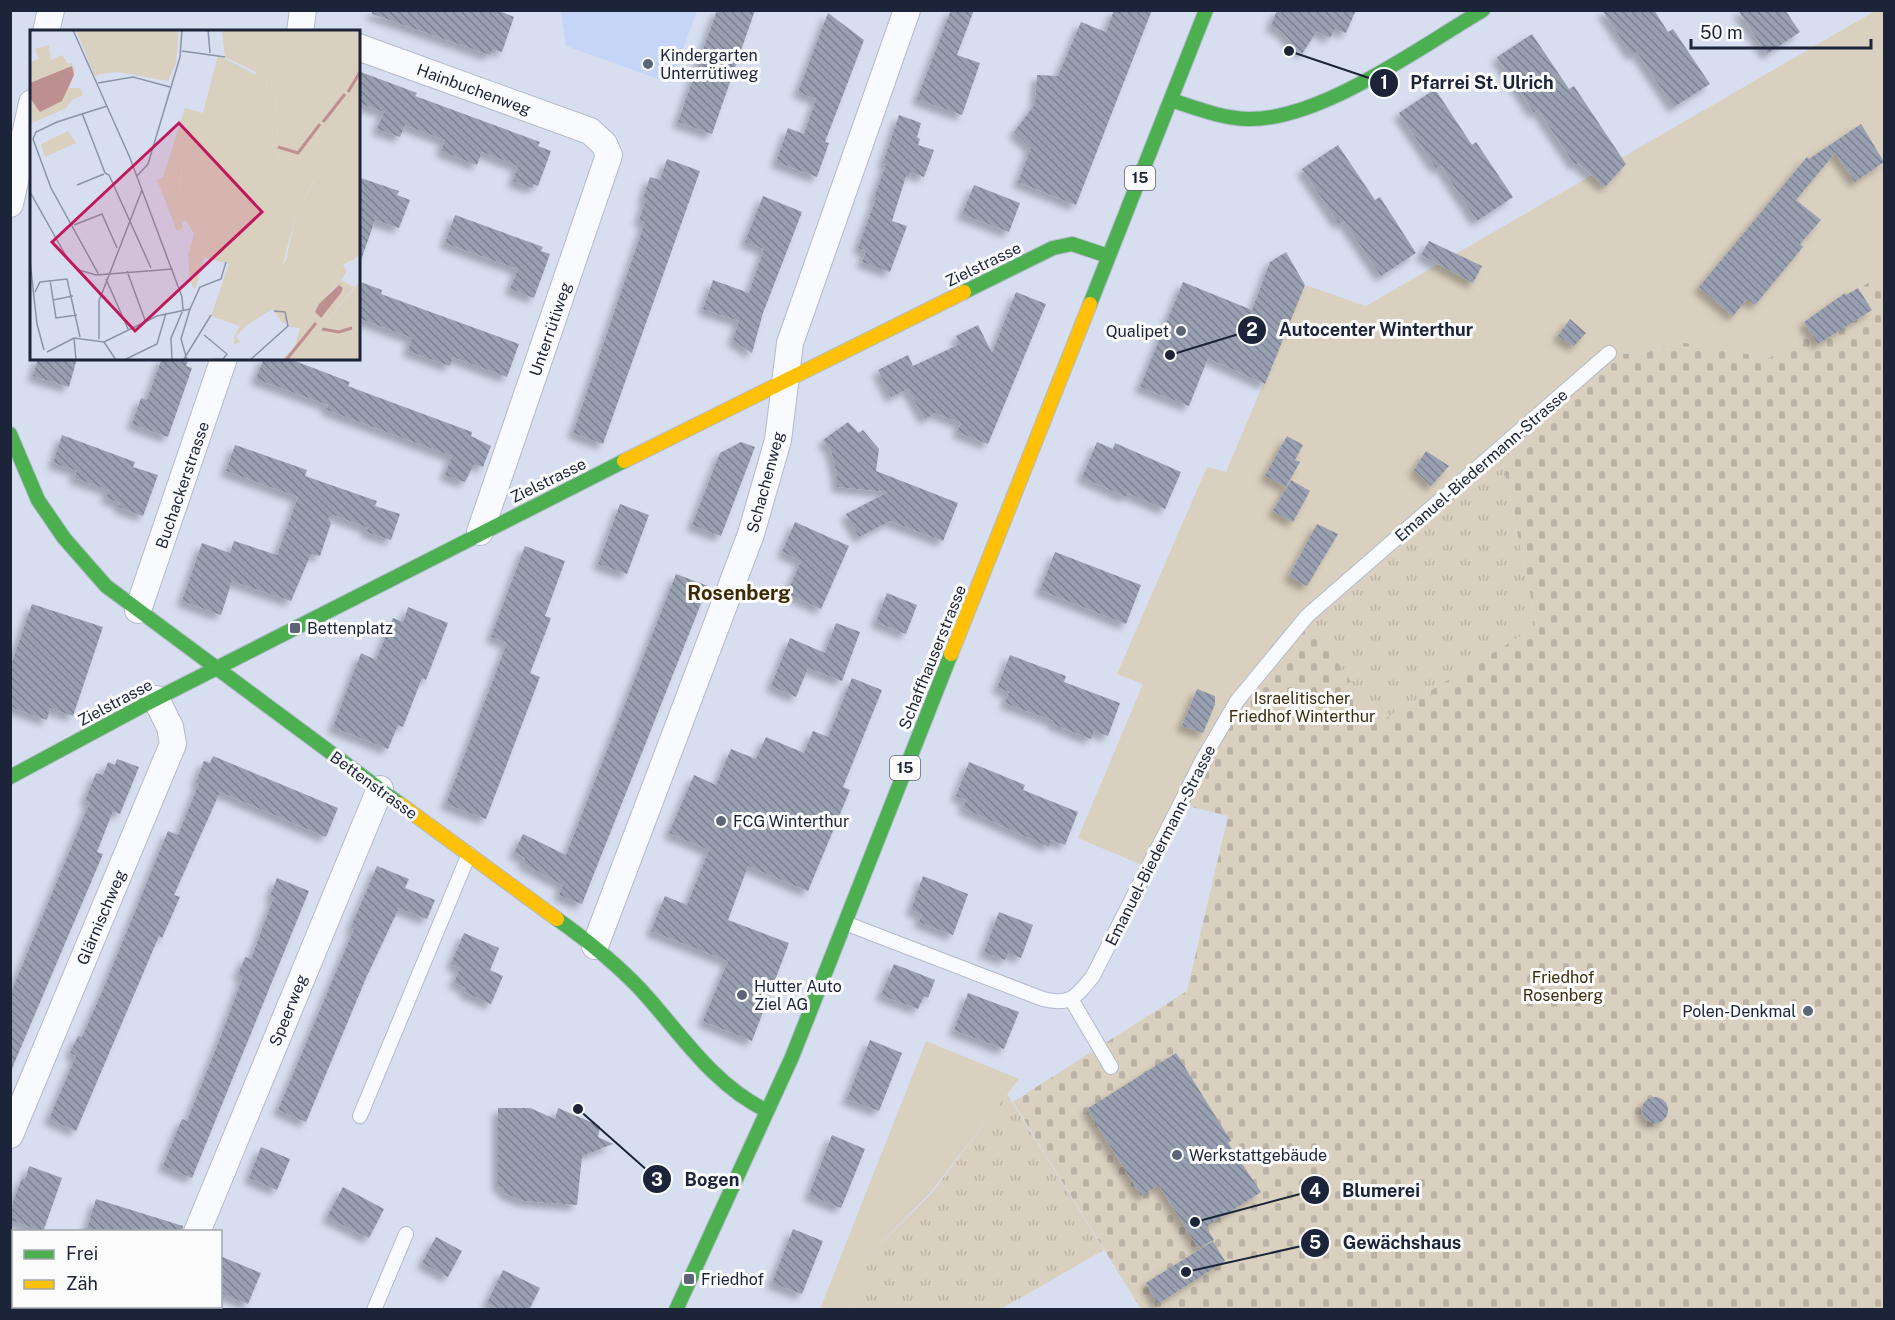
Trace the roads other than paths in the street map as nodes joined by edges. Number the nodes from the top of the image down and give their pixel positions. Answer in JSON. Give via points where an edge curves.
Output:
{"nodes":[{"id":1,"x":51,"y":10,"type":"edge"},
{"id":2,"x":907,"y":10,"type":"edge"},
{"id":3,"x":1206,"y":10,"type":"edge"},
{"id":4,"x":1483,"y":10,"type":"edge"},
{"id":5,"x":46,"y":30,"type":"edge"},
{"id":6,"x":360,"y":48,"type":"edge"},
{"id":7,"x":1171,"y":100,"type":"junction"},
{"id":8,"x":30,"y":111,"type":"edge"},
{"id":9,"x":590,"y":131,"type":"joint"},
{"id":10,"x":10,"y":204,"type":"edge"},
{"id":11,"x":1108,"y":256,"type":"junction"},
{"id":12,"x":1609,"y":353,"type":"dead end"},
{"id":13,"x":223,"y":360,"type":"edge"},
{"id":14,"x":787,"y":381,"type":"junction"},
{"id":15,"x":10,"y":434,"type":"edge"},
{"id":16,"x":480,"y":532,"type":"junction"},
{"id":17,"x":138,"y":610,"type":"junction"},
{"id":18,"x":215,"y":669,"type":"junction"},
{"id":19,"x":156,"y":699,"type":"junction"},
{"id":20,"x":10,"y":777,"type":"edge"},
{"id":21,"x":380,"y":789,"type":"junction"},
{"id":22,"x":468,"y":854,"type":"junction"},
{"id":23,"x":843,"y":922,"type":"junction"},
{"id":24,"x":595,"y":946,"type":"junction"},
{"id":25,"x":1071,"y":999,"type":"junction"},
{"id":26,"x":1111,"y":1067,"type":"dead end"},
{"id":27,"x":767,"y":1111,"type":"junction"},
{"id":28,"x":360,"y":1116,"type":"dead end"},
{"id":29,"x":10,"y":1135,"type":"edge"},
{"id":30,"x":197,"y":1230,"type":"edge"},
{"id":31,"x":406,"y":1234,"type":"dead end"},
{"id":32,"x":374,"y":1310,"type":"edge"},
{"id":33,"x":676,"y":1310,"type":"edge"}],
"edges":[{"from":1,"to":5,"type":"street"},
{"from":2,"to":14,"type":"street","name":"Schachenweg","via":[[790,343]]},
{"from":3,"to":7,"type":"street","name":"Schaffhauserstrasse","number":"15"},
{"from":4,"to":7,"type":"street","via":[[1345,91],[1289,114],[1246,119]]},
{"from":6,"to":9,"type":"street","name":"Hainbuchenweg"},
{"from":7,"to":11,"type":"street","name":"Schaffhauserstrasse","number":"15"},
{"from":8,"to":10,"type":"street"},
{"from":9,"to":16,"type":"street","name":"Unterrütiweg","via":[[609,155]]},
{"from":11,"to":14,"type":"street","name":"Zielstrasse","via":[[1072,244],[1053,248]]},
{"from":11,"to":23,"type":"street","name":"Schaffhauserstrasse","number":"15"},
{"from":12,"to":25,"type":"lane","name":"Emanuel-Biedermann-Strasse","via":[[1307,616],[1237,701],[1203,759],[1093,976]]},
{"from":13,"to":17,"type":"street","name":"Buchackerstrasse"},
{"from":14,"to":16,"type":"street","name":"Zielstrasse"},
{"from":14,"to":24,"type":"street","name":"Schachenweg","via":[[778,440],[751,534]]},
{"from":15,"to":17,"type":"street","name":"Bettenstrasse","via":[[38,500],[64,538],[106,586]]},
{"from":16,"to":18,"type":"street","name":"Zielstrasse"},
{"from":17,"to":18,"type":"street","name":"Bettenstrasse"},
{"from":18,"to":19,"type":"street","name":"Zielstrasse"},
{"from":18,"to":21,"type":"street","name":"Bettenstrasse"},
{"from":19,"to":20,"type":"street","name":"Zielstrasse"},
{"from":19,"to":29,"type":"street","name":"Glärnischweg","via":[[170,727],[173,744]]},
{"from":21,"to":22,"type":"street","name":"Bettenstrasse"},
{"from":21,"to":30,"type":"street","name":"Speerweg"},
{"from":22,"to":24,"type":"street","name":"Bettenstrasse"},
{"from":22,"to":28,"type":"lane"},
{"from":23,"to":25,"type":"lane","via":[[1042,999]]},
{"from":23,"to":27,"type":"street","name":"Schaffhauserstrasse","number":"15","via":[[792,1057]]},
{"from":24,"to":27,"type":"street","name":"Bettenstrasse","via":[[626,973],[715,1077],[745,1102]]},
{"from":25,"to":26,"type":"lane"},
{"from":27,"to":33,"type":"street","name":"Schaffhauserstrasse","number":"15"},
{"from":31,"to":32,"type":"lane"}]}
